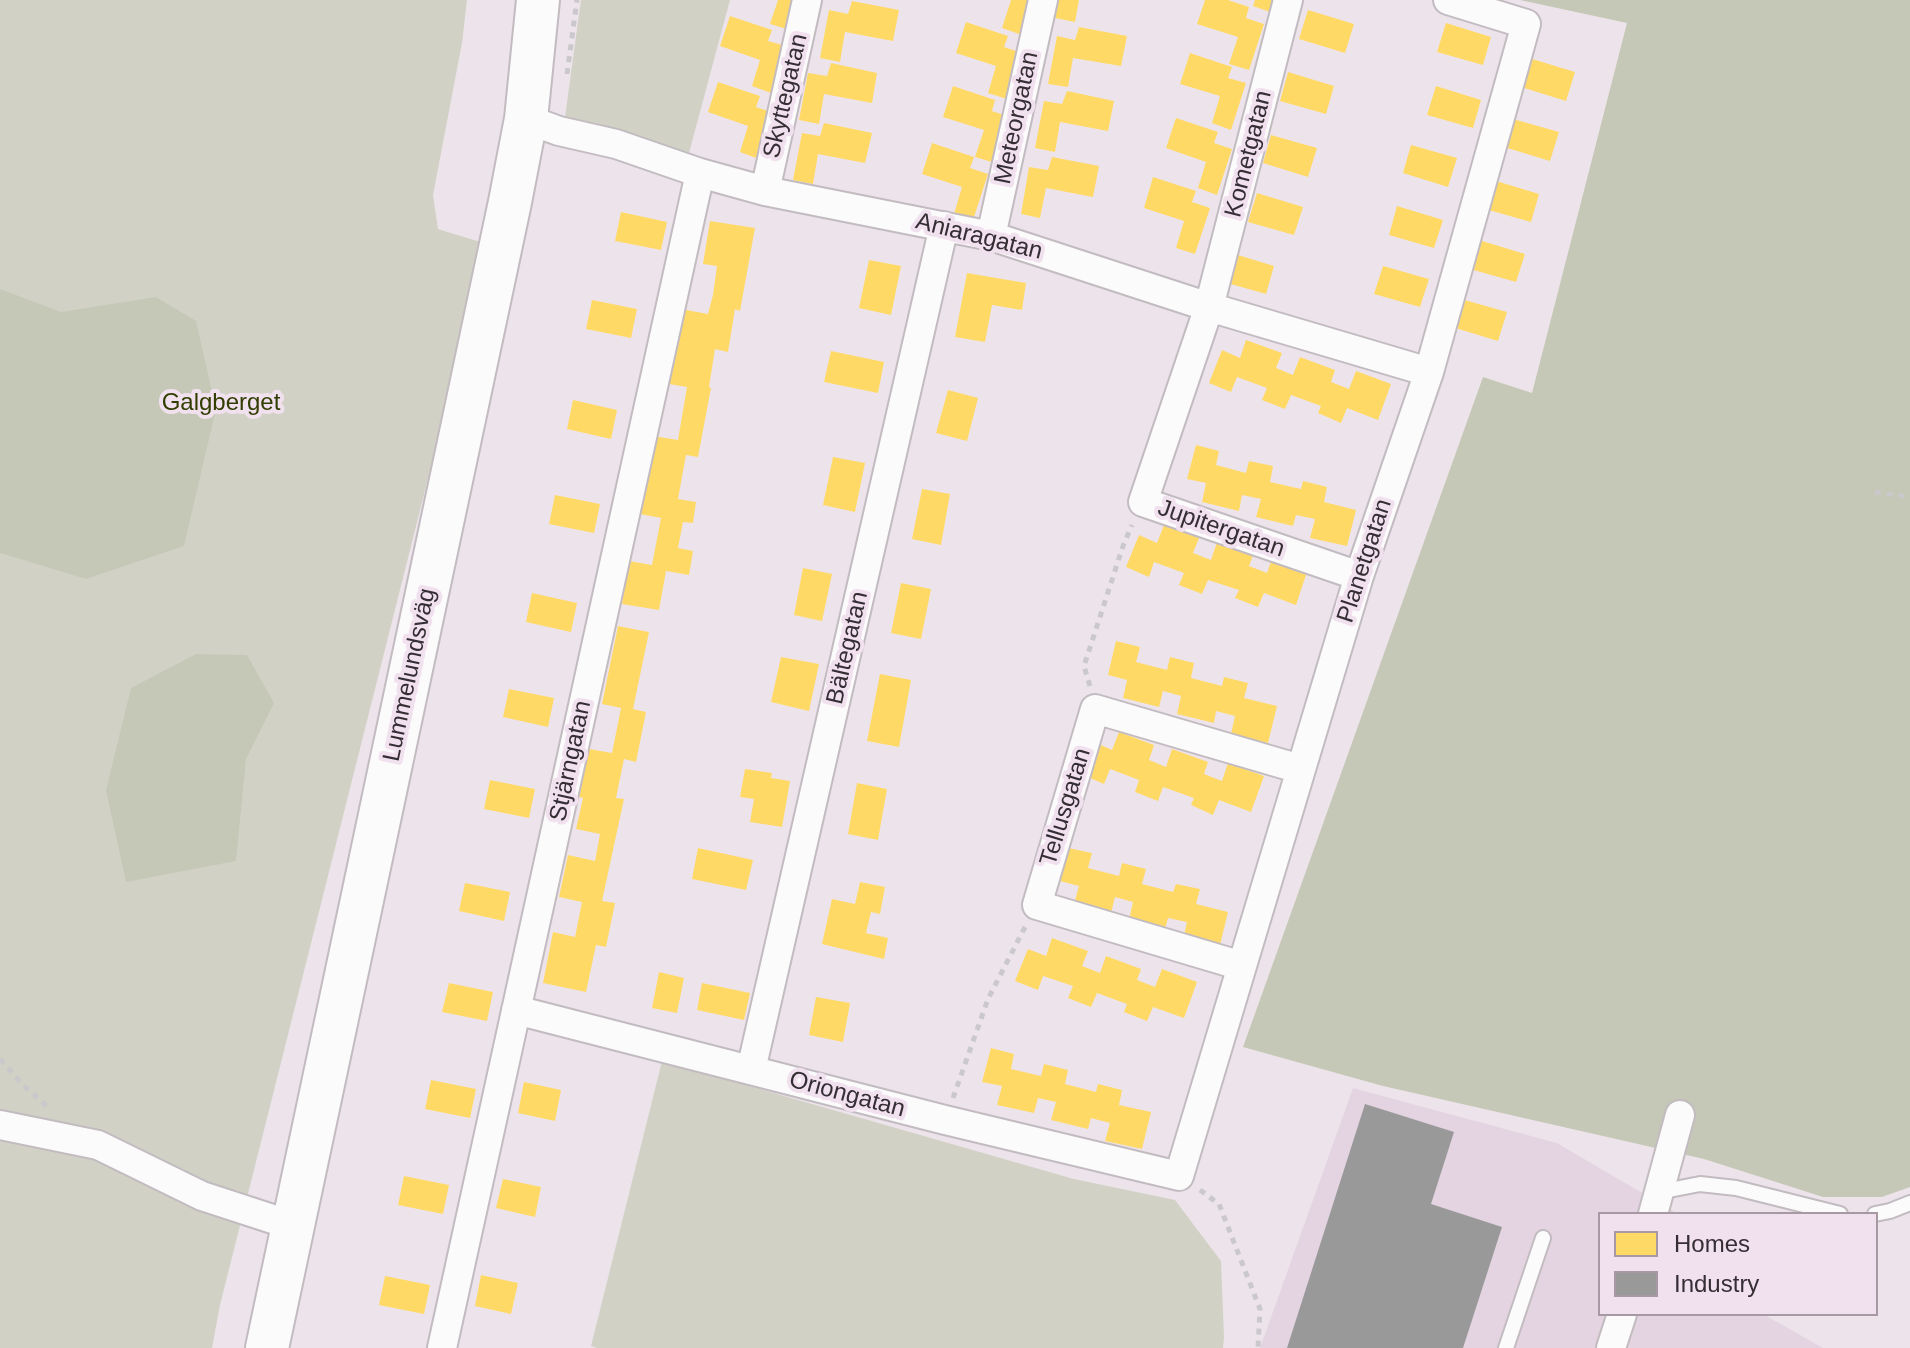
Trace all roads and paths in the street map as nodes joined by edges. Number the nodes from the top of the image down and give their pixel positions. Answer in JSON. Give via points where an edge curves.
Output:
{"nodes":[{"id":1,"x":538,"y":0,"type":"edge"},
{"id":2,"x":807,"y":0,"type":"edge"},
{"id":3,"x":1043,"y":0,"type":"edge"},
{"id":4,"x":1288,"y":0,"type":"edge"},
{"id":5,"x":1448,"y":0,"type":"edge"},
{"id":6,"x":526,"y":119,"type":"junction"},
{"id":7,"x":700,"y":173,"type":"junction"},
{"id":8,"x":765,"y":191,"type":"junction"},
{"id":9,"x":944,"y":226,"type":"junction"},
{"id":10,"x":991,"y":236,"type":"junction"},
{"id":11,"x":1209,"y":307,"type":"junction"},
{"id":12,"x":1429,"y":372,"type":"junction"},
{"id":13,"x":1875,"y":492,"type":"dead end"},
{"id":14,"x":1910,"y":497,"type":"edge"},
{"id":15,"x":1143,"y":502,"type":"junction"},
{"id":16,"x":1359,"y":576,"type":"junction"},
{"id":17,"x":1095,"y":709,"type":"junction"},
{"id":18,"x":1300,"y":769,"type":"junction"},
{"id":19,"x":1037,"y":905,"type":"junction"},
{"id":20,"x":1242,"y":966,"type":"junction"},
{"id":21,"x":516,"y":1010,"type":"junction"},
{"id":22,"x":751,"y":1070,"type":"junction"},
{"id":23,"x":1680,"y":1115,"type":"dead end"},
{"id":24,"x":945,"y":1120,"type":"junction"},
{"id":25,"x":0,"y":1125,"type":"edge"},
{"id":26,"x":1179,"y":1176,"type":"junction"},
{"id":27,"x":1656,"y":1203,"type":"edge"},
{"id":28,"x":1910,"y":1203,"type":"edge"},
{"id":29,"x":1832,"y":1212,"type":"edge"},
{"id":30,"x":1878,"y":1213,"type":"edge"},
{"id":31,"x":294,"y":1226,"type":"junction"},
{"id":32,"x":1543,"y":1238,"type":"dead end"},
{"id":33,"x":1621,"y":1316,"type":"edge"},
{"id":34,"x":267,"y":1348,"type":"edge"},
{"id":35,"x":442,"y":1348,"type":"edge"},
{"id":36,"x":1258,"y":1348,"type":"edge"},
{"id":37,"x":1506,"y":1348,"type":"edge"},
{"id":38,"x":1611,"y":1348,"type":"edge"}],
"edges":[{"from":1,"to":6,"type":"main road","name":"Lummelundsväg"},
{"from":2,"to":8,"type":"street","name":"Skyttegatan"},
{"from":3,"to":10,"type":"street","name":"Meteorgatan"},
{"from":4,"to":11,"type":"street","name":"Kometgatan"},
{"from":5,"to":12,"type":"street","name":"Planetgatan","via":[[1526,24]]},
{"from":6,"to":7,"type":"street","name":"Aniaragatan"},
{"from":6,"to":31,"type":"main road","name":"Lummelundsväg"},
{"from":7,"to":8,"type":"street","name":"Aniaragatan"},
{"from":7,"to":21,"type":"street","name":"Stjärngatan"},
{"from":8,"to":9,"type":"street","name":"Aniaragatan"},
{"from":9,"to":10,"type":"street","name":"Aniaragatan"},
{"from":9,"to":22,"type":"street","name":"Bältegatan"},
{"from":10,"to":11,"type":"street","name":"Aniaragatan"},
{"from":11,"to":12,"type":"street","name":"Aniaragatan"},
{"from":11,"to":15,"type":"street","name":"Jupitergatan"},
{"from":12,"to":16,"type":"street","name":"Planetgatan"},
{"from":13,"to":14,"type":"path"},
{"from":15,"to":16,"type":"street","name":"Jupitergatan"},
{"from":15,"to":17,"type":"path","via":[[1084,666]]},
{"from":16,"to":18,"type":"street","name":"Planetgatan"},
{"from":17,"to":18,"type":"street"},
{"from":17,"to":19,"type":"street","name":"Tellusgatan"},
{"from":18,"to":20,"type":"street","name":"Planetgatan"},
{"from":19,"to":20,"type":"street"},
{"from":19,"to":24,"type":"path","via":[[988,999]]},
{"from":20,"to":26,"type":"street","name":"Planetgatan"},
{"from":21,"to":22,"type":"street","name":"Oriongatan"},
{"from":21,"to":35,"type":"street","name":"Stjärngatan"},
{"from":22,"to":24,"type":"street","name":"Oriongatan"},
{"from":23,"to":27,"type":"street"},
{"from":24,"to":26,"type":"street","name":"Oriongatan"},
{"from":25,"to":31,"type":"street","via":[[98,1145],[202,1196]]},
{"from":26,"to":36,"type":"path","via":[[1219,1204],[1260,1309]]},
{"from":27,"to":29,"type":"lane","via":[[1700,1184]]},
{"from":28,"to":30,"type":"lane"},
{"from":31,"to":34,"type":"main road","name":"Lummelundsväg"},
{"from":32,"to":37,"type":"lane"},
{"from":33,"to":38,"type":"street"}]}
